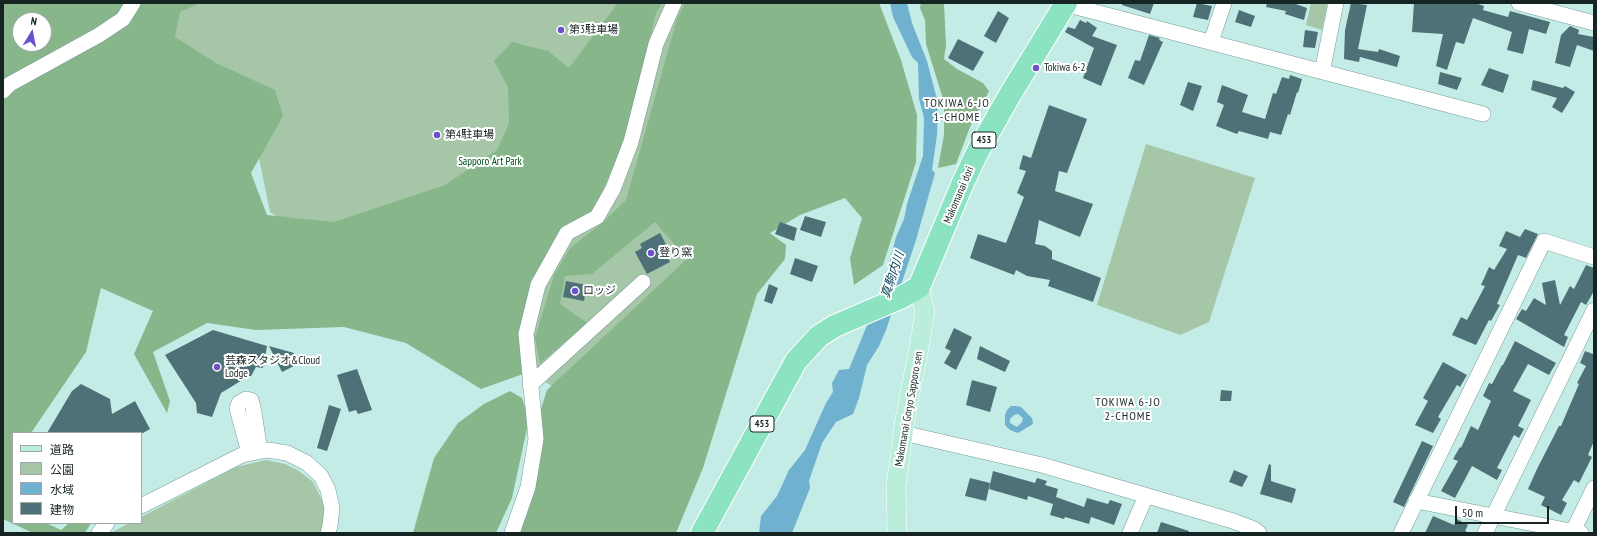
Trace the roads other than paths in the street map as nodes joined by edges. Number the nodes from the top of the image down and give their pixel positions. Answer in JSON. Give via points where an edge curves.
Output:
{"nodes":[{"id":1,"x":132,"y":3,"type":"edge"},
{"id":2,"x":674,"y":3,"type":"edge"},
{"id":3,"x":1224,"y":3,"type":"edge"},
{"id":4,"x":1336,"y":3,"type":"edge"},
{"id":5,"x":1519,"y":3,"type":"edge"},
{"id":6,"x":1066,"y":4,"type":"edge"},
{"id":7,"x":1594,"y":23,"type":"edge"},
{"id":8,"x":1212,"y":42,"type":"junction"},
{"id":9,"x":1322,"y":72,"type":"junction"},
{"id":10,"x":3,"y":91,"type":"edge"},
{"id":11,"x":1482,"y":114,"type":"dead end"},
{"id":12,"x":1594,"y":258,"type":"edge"},
{"id":13,"x":643,"y":282,"type":"dead end"},
{"id":14,"x":919,"y":287,"type":"junction"},
{"id":15,"x":1594,"y":310,"type":"edge"},
{"id":16,"x":530,"y":385,"type":"junction"},
{"id":17,"x":903,"y":434,"type":"junction"},
{"id":18,"x":1594,"y":488,"type":"edge"},
{"id":19,"x":1146,"y":496,"type":"junction"},
{"id":20,"x":1416,"y":502,"type":"junction"},
{"id":21,"x":142,"y":506,"type":"edge"},
{"id":22,"x":1492,"y":517,"type":"junction"},
{"id":23,"x":106,"y":524,"type":"edge"},
{"id":24,"x":1575,"y":532,"type":"edge"},
{"id":25,"x":99,"y":533,"type":"edge"},
{"id":26,"x":328,"y":533,"type":"edge"},
{"id":27,"x":512,"y":533,"type":"edge"},
{"id":28,"x":702,"y":533,"type":"edge"},
{"id":29,"x":897,"y":533,"type":"edge"},
{"id":30,"x":1130,"y":533,"type":"edge"},
{"id":31,"x":1259,"y":533,"type":"edge"},
{"id":32,"x":1401,"y":533,"type":"edge"},
{"id":33,"x":1485,"y":533,"type":"edge"}],
"edges":[{"from":1,"to":10,"type":"street","via":[[123,19],[10,84]]},
{"from":2,"to":16,"type":"street","via":[[656,44],[631,142],[613,189],[597,217],[567,233],[538,285],[526,334]]},
{"from":3,"to":8,"type":"street"},
{"from":4,"to":9,"type":"street"},
{"from":5,"to":7,"type":"street"},
{"from":6,"to":8,"type":"street"},
{"from":6,"to":14,"type":"highway","name":"Makomanai dori","number":"453","via":[[977,153]]},
{"from":8,"to":9,"type":"street"},
{"from":9,"to":11,"type":"street"},
{"from":12,"to":20,"type":"street","via":[[1544,241]]},
{"from":13,"to":16,"type":"street"},
{"from":14,"to":17,"type":"main road","name":"Makomanai Goryo Sapporo sen","via":[[925,311]]},
{"from":14,"to":28,"type":"highway","number":"453","via":[[819,336],[796,361]]},
{"from":15,"to":22,"type":"street"},
{"from":16,"to":27,"type":"street","via":[[536,439],[528,487]]},
{"from":17,"to":19,"type":"street","via":[[1042,465]]},
{"from":17,"to":29,"type":"main road","name":"Makomanai Goryo Sapporo sen","via":[[896,486]]},
{"from":18,"to":24,"type":"street"},
{"from":19,"to":30,"type":"street"},
{"from":19,"to":31,"type":"street","via":[[1233,522]]},
{"from":20,"to":22,"type":"street"},
{"from":20,"to":32,"type":"street"},
{"from":21,"to":26,"type":"street","via":[[254,452],[268,450],[286,453],[307,463],[320,476],[328,490],[332,508]]},
{"from":22,"to":24,"type":"street"},
{"from":22,"to":33,"type":"street"},
{"from":23,"to":25,"type":"street"}]}
